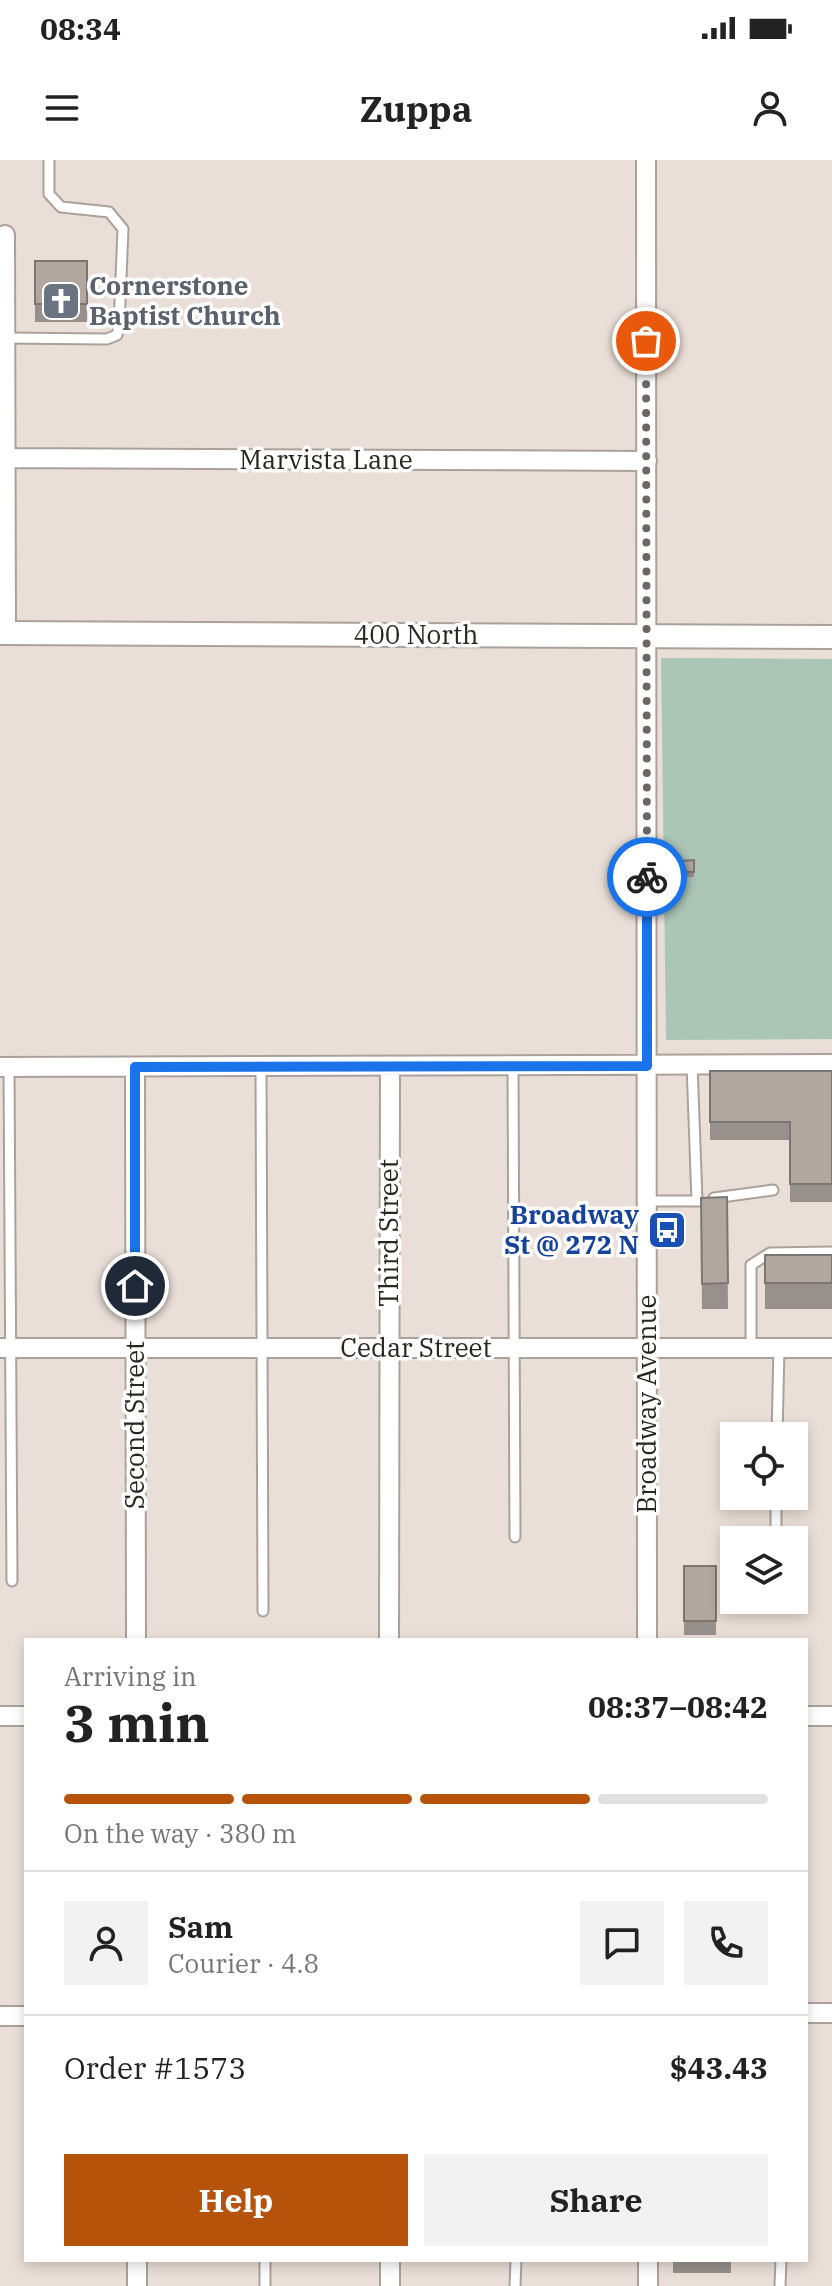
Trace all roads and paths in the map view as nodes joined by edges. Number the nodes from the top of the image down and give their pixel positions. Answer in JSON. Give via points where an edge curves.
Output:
{"nodes":[{"id":1,"x":49,"y":160,"type":"edge"},
{"id":2,"x":646,"y":160,"type":"edge"},
{"id":3,"x":5,"y":235,"type":"dead end"},
{"id":4,"x":5,"y":338,"type":"junction"},
{"id":5,"x":5,"y":458,"type":"junction"},
{"id":6,"x":647,"y":461,"type":"junction"},
{"id":7,"x":3,"y":633,"type":"edge"},
{"id":8,"x":647,"y":637,"type":"junction"},
{"id":9,"x":832,"y":637,"type":"edge"},
{"id":10,"x":692,"y":1064,"type":"junction"},
{"id":11,"x":832,"y":1064,"type":"edge"},
{"id":12,"x":261,"y":1066,"type":"junction"},
{"id":13,"x":390,"y":1066,"type":"junction"},
{"id":14,"x":513,"y":1066,"type":"junction"},
{"id":15,"x":647,"y":1066,"type":"junction"},
{"id":16,"x":4,"y":1067,"type":"edge"},
{"id":17,"x":135,"y":1067,"type":"junction"},
{"id":18,"x":773,"y":1190,"type":"dead end"},
{"id":19,"x":647,"y":1201,"type":"junction"},
{"id":20,"x":697,"y":1201,"type":"junction"},
{"id":21,"x":832,"y":1252,"type":"edge"},
{"id":22,"x":4,"y":1348,"type":"edge"},
{"id":23,"x":135,"y":1348,"type":"junction"},
{"id":24,"x":264,"y":1348,"type":"junction"},
{"id":25,"x":388,"y":1348,"type":"junction"},
{"id":26,"x":515,"y":1348,"type":"junction"},
{"id":27,"x":647,"y":1348,"type":"junction"},
{"id":28,"x":751,"y":1348,"type":"junction"},
{"id":29,"x":779,"y":1348,"type":"junction"},
{"id":30,"x":832,"y":1348,"type":"edge"},
{"id":31,"x":777,"y":1422,"type":"edge"},
{"id":32,"x":515,"y":1537,"type":"dead end"},
{"id":33,"x":12,"y":1581,"type":"dead end"},
{"id":34,"x":263,"y":1611,"type":"dead end"},
{"id":35,"x":136,"y":1638,"type":"edge"},
{"id":36,"x":389,"y":1638,"type":"edge"},
{"id":37,"x":647,"y":1638,"type":"edge"},
{"id":38,"x":0,"y":1716,"type":"edge"},
{"id":39,"x":24,"y":1716,"type":"edge"},
{"id":40,"x":808,"y":1716,"type":"edge"},
{"id":41,"x":832,"y":1716,"type":"edge"},
{"id":42,"x":808,"y":2013,"type":"edge"},
{"id":43,"x":832,"y":2013,"type":"edge"},
{"id":44,"x":0,"y":2016,"type":"edge"},
{"id":45,"x":24,"y":2016,"type":"edge"},
{"id":46,"x":137,"y":2262,"type":"edge"},
{"id":47,"x":265,"y":2262,"type":"edge"},
{"id":48,"x":390,"y":2262,"type":"edge"},
{"id":49,"x":516,"y":2262,"type":"edge"},
{"id":50,"x":648,"y":2262,"type":"edge"},
{"id":51,"x":781,"y":2262,"type":"edge"},
{"id":52,"x":137,"y":2286,"type":"edge"},
{"id":53,"x":265,"y":2286,"type":"edge"},
{"id":54,"x":390,"y":2286,"type":"edge"},
{"id":55,"x":515,"y":2286,"type":"edge"},
{"id":56,"x":648,"y":2286,"type":"edge"},
{"id":57,"x":780,"y":2286,"type":"edge"}],
"edges":[{"from":1,"to":4,"type":"lane","via":[[49,194],[61,207],[109,212],[123,229],[117,335]]},
{"from":2,"to":6,"type":"street","name":"Broadway Avenue"},
{"from":3,"to":4,"type":"street"},
{"from":4,"to":5,"type":"street"},
{"from":5,"to":6,"type":"street","name":"Marvista Lane"},
{"from":5,"to":7,"type":"street"},
{"from":6,"to":8,"type":"street","name":"Broadway Avenue"},
{"from":7,"to":8,"type":"street","name":"400 North"},
{"from":8,"to":9,"type":"street","name":"400 North"},
{"from":8,"to":15,"type":"street","name":"Broadway Avenue"},
{"from":10,"to":11,"type":"street"},
{"from":10,"to":15,"type":"street"},
{"from":10,"to":20,"type":"lane"},
{"from":12,"to":13,"type":"street"},
{"from":12,"to":17,"type":"street"},
{"from":12,"to":24,"type":"lane"},
{"from":13,"to":14,"type":"street"},
{"from":13,"to":25,"type":"street","name":"Third Street"},
{"from":14,"to":15,"type":"street"},
{"from":14,"to":26,"type":"lane"},
{"from":15,"to":19,"type":"street","name":"Broadway Avenue"},
{"from":16,"to":17,"type":"street"},
{"from":16,"to":22,"type":"lane"},
{"from":17,"to":23,"type":"street","name":"Second Street"},
{"from":18,"to":20,"type":"lane"},
{"from":19,"to":20,"type":"lane"},
{"from":19,"to":27,"type":"street","name":"Broadway Avenue"},
{"from":21,"to":28,"type":"lane","via":[[770,1253],[751,1265]]},
{"from":22,"to":23,"type":"street","name":"Cedar Street"},
{"from":22,"to":33,"type":"lane"},
{"from":23,"to":24,"type":"street","name":"Cedar Street"},
{"from":23,"to":35,"type":"street","name":"Second Street"},
{"from":24,"to":25,"type":"street","name":"Cedar Street"},
{"from":24,"to":34,"type":"lane"},
{"from":25,"to":26,"type":"street","name":"Cedar Street"},
{"from":25,"to":36,"type":"street","name":"Third Street"},
{"from":26,"to":27,"type":"street","name":"Cedar Street"},
{"from":26,"to":32,"type":"lane"},
{"from":27,"to":28,"type":"street","name":"Cedar Street"},
{"from":27,"to":37,"type":"street","name":"Broadway Avenue"},
{"from":28,"to":29,"type":"street","name":"Cedar Street"},
{"from":29,"to":30,"type":"street","name":"Cedar Street"},
{"from":29,"to":31,"type":"lane"},
{"from":38,"to":39,"type":"street"},
{"from":40,"to":41,"type":"street"},
{"from":42,"to":43,"type":"street"},
{"from":44,"to":45,"type":"street"},
{"from":46,"to":52,"type":"street"},
{"from":47,"to":53,"type":"lane"},
{"from":48,"to":54,"type":"street"},
{"from":49,"to":55,"type":"lane"},
{"from":50,"to":56,"type":"street"},
{"from":51,"to":57,"type":"lane"}]}
